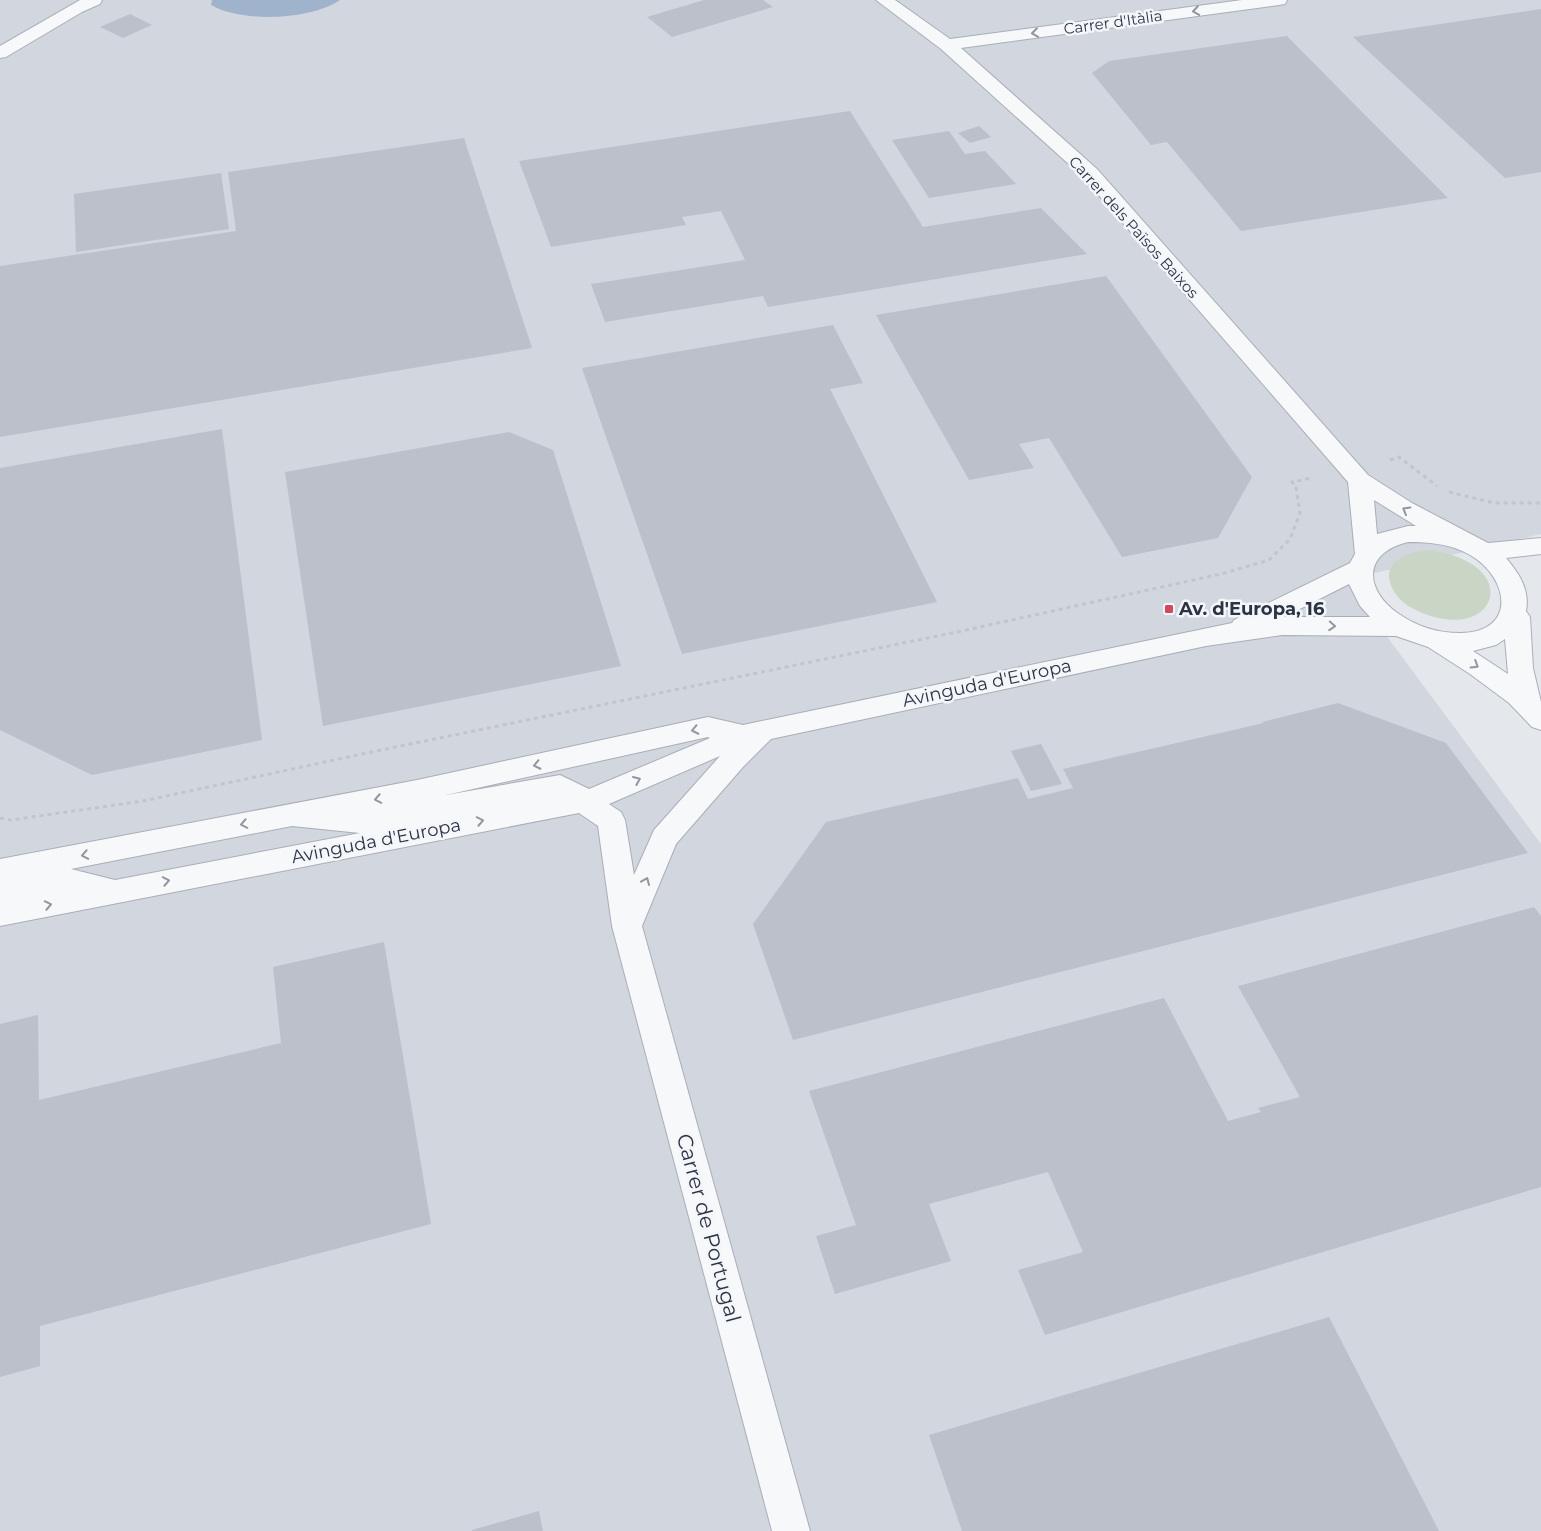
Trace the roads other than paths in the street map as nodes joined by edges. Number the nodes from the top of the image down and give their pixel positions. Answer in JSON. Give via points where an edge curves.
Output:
{"nodes":[{"id":1,"x":94,"y":0,"type":"edge"},
{"id":2,"x":884,"y":0,"type":"edge"},
{"id":3,"x":1279,"y":0,"type":"edge"},
{"id":4,"x":947,"y":45,"type":"junction"},
{"id":5,"x":0,"y":52,"type":"edge"},
{"id":6,"x":1355,"y":475,"type":"junction"},
{"id":7,"x":1541,"y":546,"type":"edge"},
{"id":8,"x":1475,"y":547,"type":"junction"},
{"id":9,"x":1364,"y":560,"type":"junction"},
{"id":10,"x":1524,"y":608,"type":"junction"},
{"id":11,"x":1400,"y":627,"type":"junction"},
{"id":12,"x":1231,"y":632,"type":"junction"},
{"id":13,"x":1434,"y":639,"type":"junction"},
{"id":14,"x":1533,"y":711,"type":"edge"},
{"id":15,"x":754,"y":733,"type":"junction"},
{"id":16,"x":582,"y":801,"type":"junction"},
{"id":17,"x":292,"y":815,"type":"junction"},
{"id":18,"x":8,"y":867,"type":"edge"},
{"id":19,"x":118,"y":891,"type":"junction"},
{"id":20,"x":0,"y":892,"type":"edge"},
{"id":21,"x":0,"y":914,"type":"edge"},
{"id":22,"x":627,"y":926,"type":"junction"},
{"id":23,"x":791,"y":1531,"type":"edge"}],
"edges":[{"from":1,"to":5,"type":"street"},
{"from":2,"to":4,"type":"street","name":"Carrer dels Països Baixos"},
{"from":3,"to":4,"type":"street","name":"Carrer d'Itàlia","one_way":true},
{"from":4,"to":6,"type":"street","name":"Carrer dels Països Baixos","via":[[1090,173]]},
{"from":8,"to":6,"type":"street","name":"Carrer dels Països Baixos","one_way":true,"via":[[1404,509]]},
{"from":6,"to":9,"type":"street"},
{"from":7,"to":8,"type":"street"},
{"from":8,"to":9,"type":"street","via":[[1436,534],[1408,534],[1384,540]]},
{"from":8,"to":10,"type":"street","via":[[1502,564],[1514,579]]},
{"from":9,"to":11,"type":"street","via":[[1360,583],[1368,599],[1381,614]]},
{"from":9,"to":12,"type":"street","name":"Avinguda d'Europa"},
{"from":10,"to":13,"type":"street","via":[[1504,630],[1485,639],[1461,642]]},
{"from":10,"to":14,"type":"street","via":[[1520,668]]},
{"from":12,"to":11,"type":"street","name":"Avinguda d'Europa","one_way":true,"via":[[1311,624]]},
{"from":11,"to":13,"type":"street"},
{"from":12,"to":15,"type":"street","name":"Avinguda d'Europa"},
{"from":13,"to":14,"type":"street","one_way":true,"via":[[1504,683]]},
{"from":16,"to":15,"type":"street","name":"Avinguda d'Europa","one_way":true},
{"from":15,"to":17,"type":"street","name":"Avinguda d'Europa","one_way":true,"via":[[708,727],[417,792]]},
{"from":22,"to":15,"type":"street","one_way":true,"via":[[664,838]]},
{"from":16,"to":17,"type":"street","name":"Carrer de Portugal","via":[[560,786],[358,822]]},
{"from":19,"to":16,"type":"street","name":"Avinguda d'Europa","one_way":true},
{"from":16,"to":22,"type":"street","name":"Carrer de Portugal","via":[[611,820]]},
{"from":17,"to":18,"type":"street","name":"Avinguda d'Europa","one_way":true},
{"from":19,"to":20,"type":"street","via":[[62,880]]},
{"from":21,"to":19,"type":"street","name":"Avinguda d'Europa","one_way":true},
{"from":22,"to":23,"type":"street","name":"Carrer de Portugal"}]}
